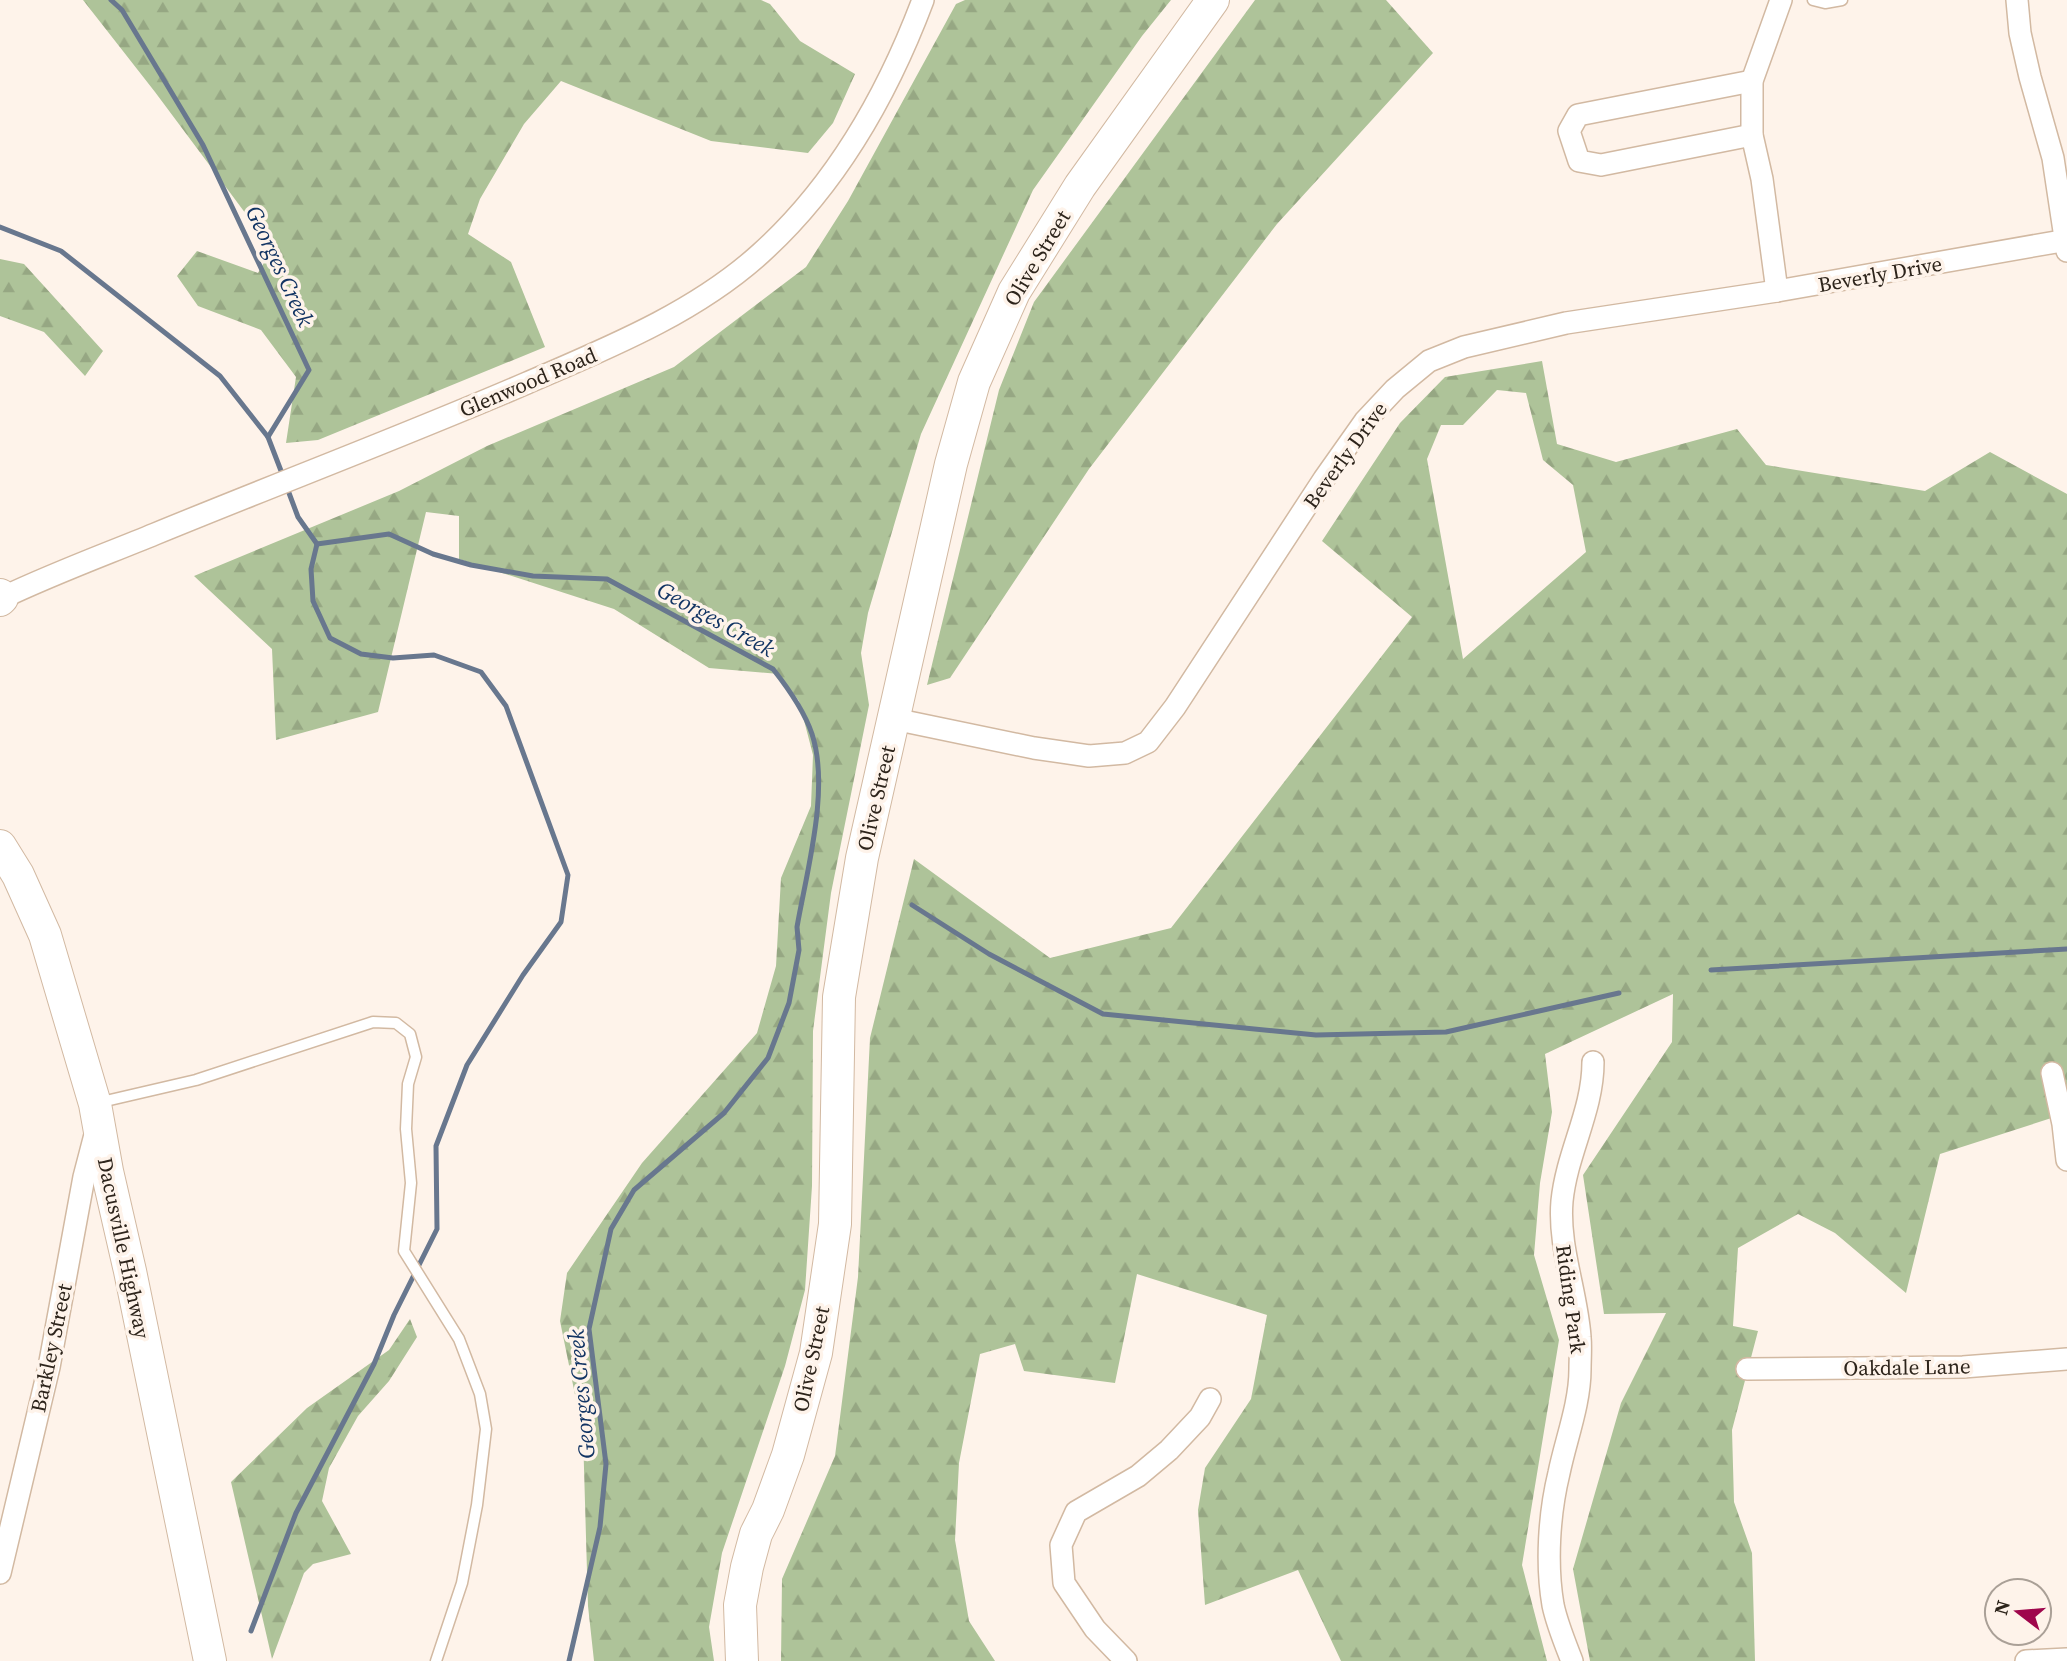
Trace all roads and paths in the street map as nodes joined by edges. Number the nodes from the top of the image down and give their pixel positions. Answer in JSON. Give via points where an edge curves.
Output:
{"nodes":[{"id":1,"x":923,"y":0,"type":"edge"},
{"id":2,"x":1213,"y":0,"type":"edge"},
{"id":3,"x":1780,"y":0,"type":"edge"},
{"id":4,"x":1813,"y":0,"type":"edge"},
{"id":5,"x":1842,"y":0,"type":"edge"},
{"id":6,"x":2017,"y":0,"type":"edge"},
{"id":7,"x":1752,"y":81,"type":"junction"},
{"id":8,"x":1752,"y":135,"type":"junction"},
{"id":9,"x":2066,"y":244,"type":"edge"},
{"id":10,"x":1777,"y":291,"type":"junction"},
{"id":11,"x":1,"y":598,"type":"edge"},
{"id":12,"x":894,"y":719,"type":"junction"},
{"id":13,"x":0,"y":846,"type":"edge"},
{"id":14,"x":1593,"y":1062,"type":"dead end"},
{"id":15,"x":2052,"y":1073,"type":"dead end"},
{"id":16,"x":96,"y":1113,"type":"junction"},
{"id":17,"x":2067,"y":1160,"type":"edge"},
{"id":18,"x":2067,"y":1359,"type":"edge"},
{"id":19,"x":1747,"y":1369,"type":"dead end"},
{"id":20,"x":1210,"y":1399,"type":"dead end"},
{"id":21,"x":8,"y":1501,"type":"edge"},
{"id":22,"x":0,"y":1573,"type":"edge"},
{"id":23,"x":2067,"y":1659,"type":"edge"},
{"id":24,"x":210,"y":1661,"type":"edge"},
{"id":25,"x":436,"y":1661,"type":"edge"},
{"id":26,"x":742,"y":1661,"type":"edge"},
{"id":27,"x":1126,"y":1661,"type":"edge"},
{"id":28,"x":1572,"y":1661,"type":"edge"},
{"id":29,"x":2026,"y":1661,"type":"edge"}],
"edges":[{"from":1,"to":11,"type":"street","name":"Glenwood Road","via":[[874,108],[815,196],[761,253],[717,288],[600,351],[463,411]]},
{"from":2,"to":12,"type":"street","name":"Olive Street","via":[[1080,186],[995,331],[974,382],[951,464]]},
{"from":3,"to":7,"type":"street"},
{"from":4,"to":5,"type":"lane"},
{"from":6,"to":9,"type":"street","via":[[2030,77],[2053,158]]},
{"from":7,"to":8,"type":"street"},
{"from":7,"to":8,"type":"street","via":[[1578,114],[1569,131],[1579,161],[1601,165]]},
{"from":8,"to":10,"type":"street"},
{"from":9,"to":10,"type":"street","name":"Beverly Drive"},
{"from":10,"to":12,"type":"street","name":"Beverly Drive","via":[[1566,323],[1464,347],[1429,361],[1365,421],[1148,742],[1125,753],[1089,756]]},
{"from":12,"to":26,"type":"street","name":"Olive Street","via":[[862,858],[839,997],[835,1224],[816,1353],[788,1455],[747,1567],[740,1605]]},
{"from":13,"to":16,"type":"street","name":"Dacusville Highway","via":[[45,935]]},
{"from":14,"to":28,"type":"street","name":"Riding Park","via":[[1593,1085],[1567,1167],[1562,1203],[1562,1235],[1580,1336],[1580,1380],[1558,1476],[1551,1523],[1551,1571],[1553,1605]]},
{"from":15,"to":17,"type":"street"},
{"from":16,"to":21,"type":"street","name":"Barkley Street","via":[[48,1367]]},
{"from":16,"to":24,"type":"street","name":"Dacusville Highway"},
{"from":16,"to":25,"type":"lane","via":[[373,1022],[396,1023],[410,1034],[416,1058],[408,1084],[411,1183],[404,1251],[458,1339],[480,1394],[486,1429],[462,1583]]},
{"from":18,"to":19,"type":"street","name":"Oakdale Lane","via":[[1963,1367]]},
{"from":20,"to":27,"type":"street","via":[[1200,1417],[1138,1476],[1076,1512],[1060,1545],[1064,1583],[1095,1629]]},
{"from":21,"to":22,"type":"street","name":"Barkley Street"},
{"from":23,"to":29,"type":"street"}]}
